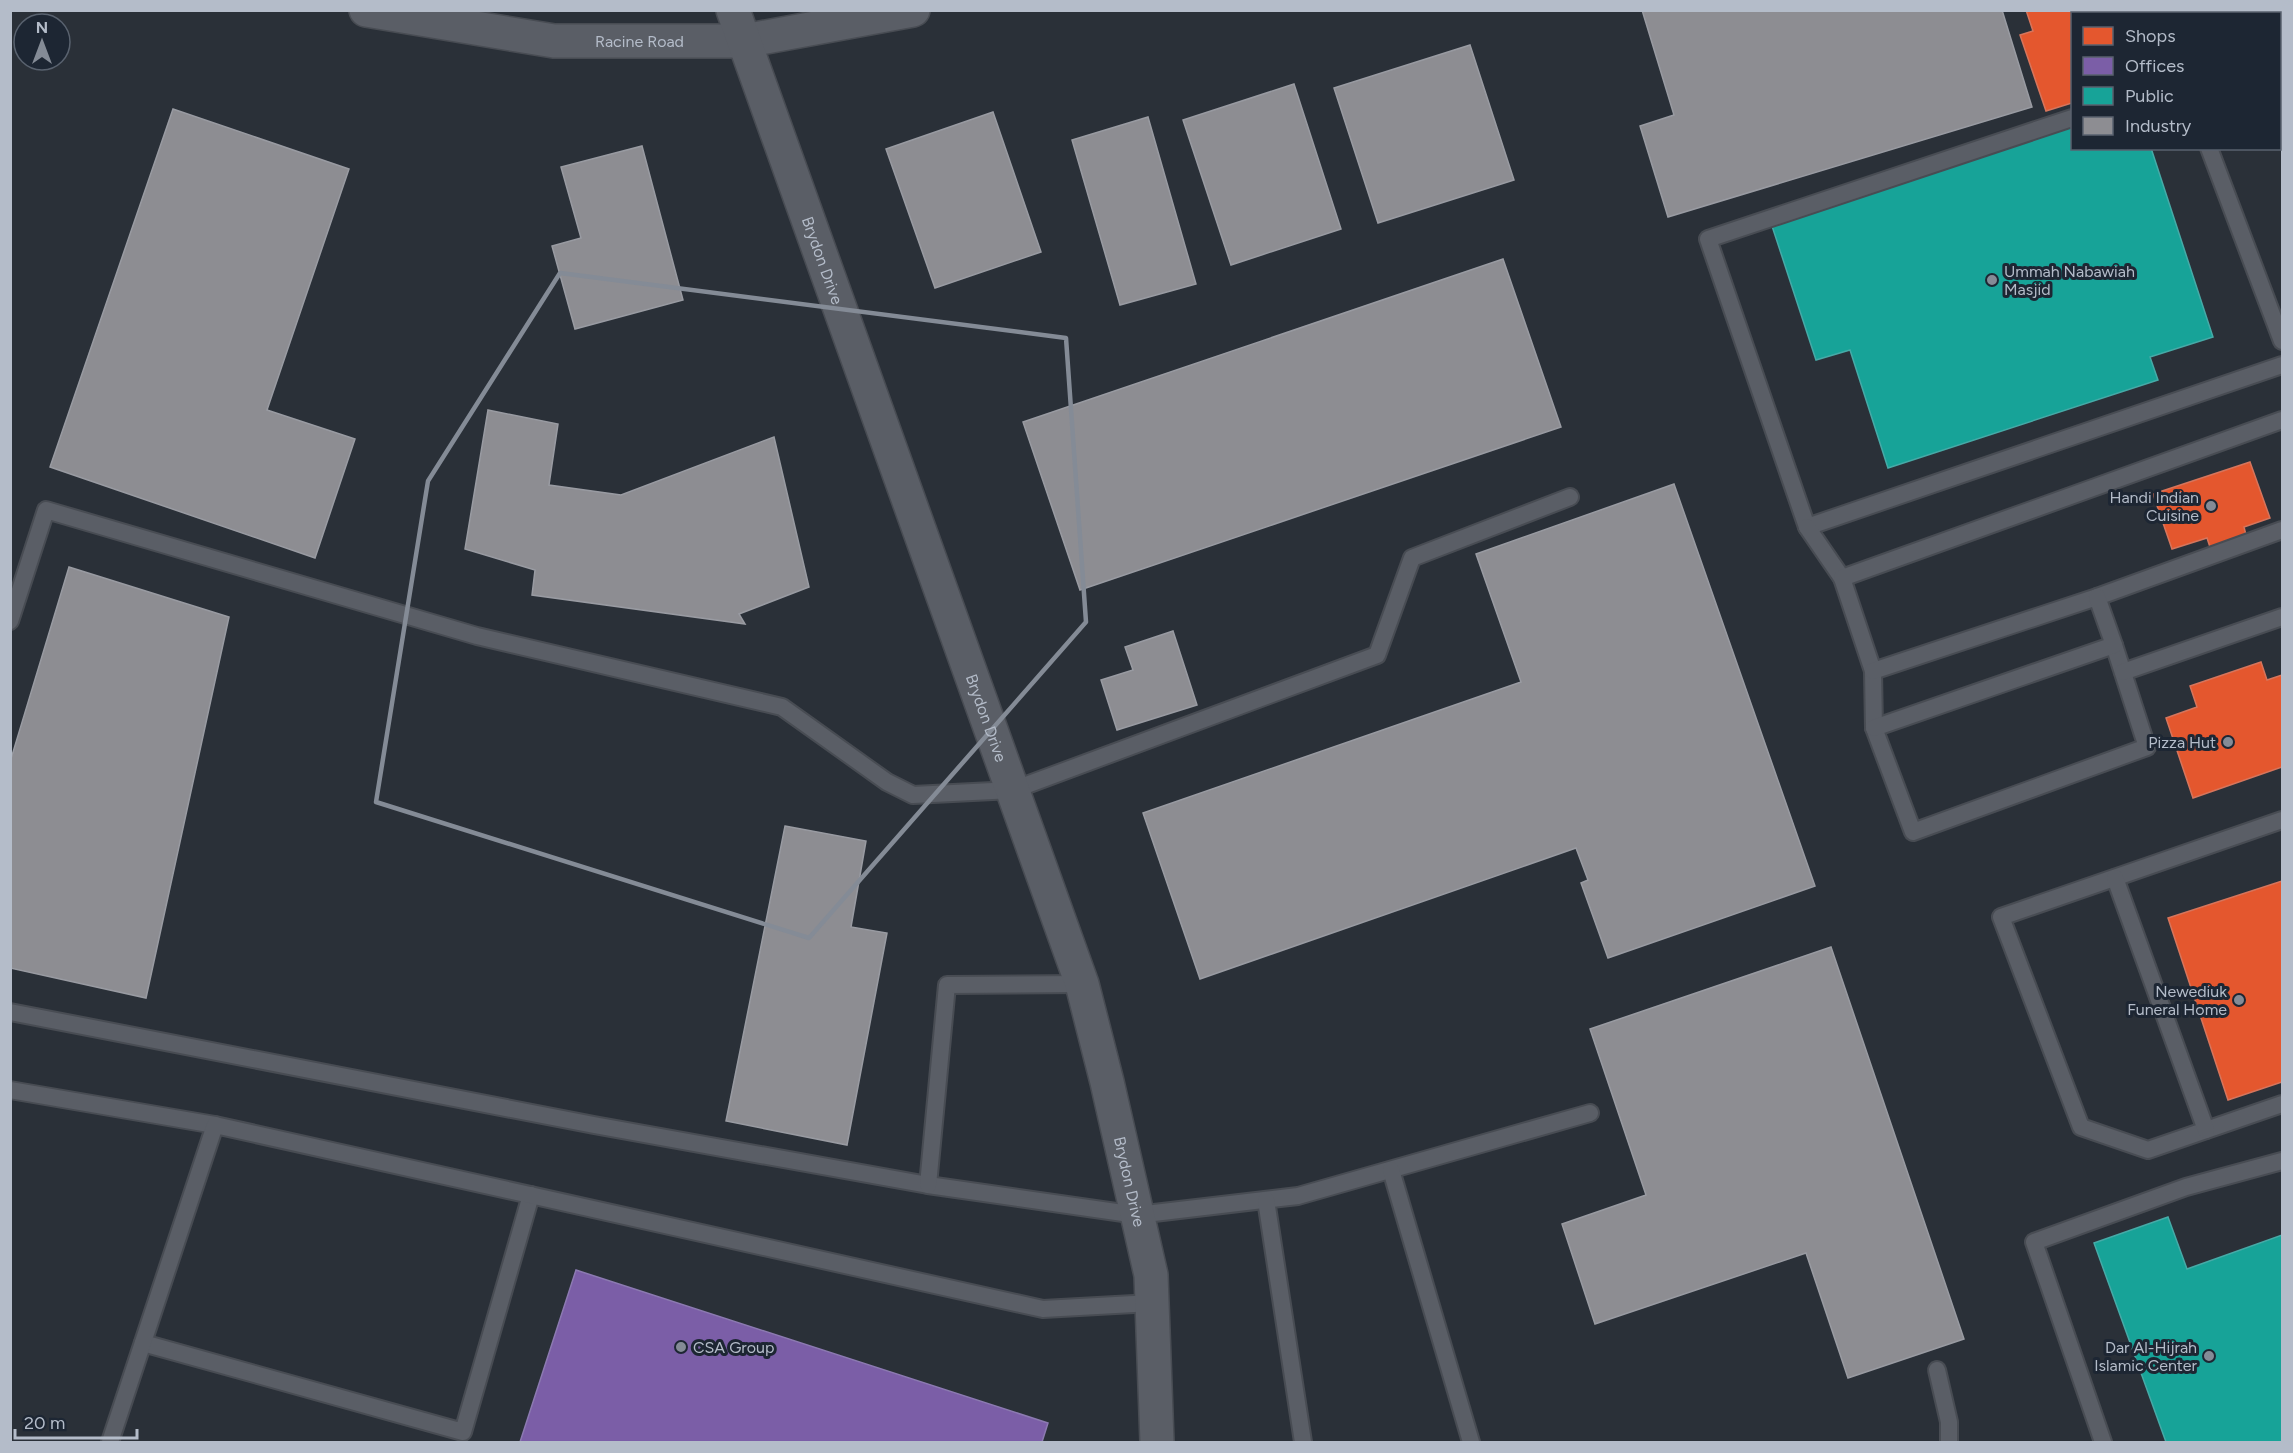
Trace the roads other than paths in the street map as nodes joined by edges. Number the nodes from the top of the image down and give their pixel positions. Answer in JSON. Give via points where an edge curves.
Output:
{"nodes":[{"id":1,"x":366,"y":10,"type":"edge"},
{"id":2,"x":733,"y":10,"type":"edge"},
{"id":3,"x":913,"y":10,"type":"edge"},
{"id":4,"x":744,"y":41,"type":"junction"},
{"id":5,"x":2071,"y":119,"type":"edge"},
{"id":6,"x":2210,"y":150,"type":"edge"},
{"id":7,"x":2283,"y":341,"type":"edge"},
{"id":8,"x":2283,"y":365,"type":"edge"},
{"id":9,"x":2283,"y":420,"type":"edge"},
{"id":10,"x":1570,"y":498,"type":"dead end"},
{"id":11,"x":1806,"y":526,"type":"junction"},
{"id":12,"x":2283,"y":530,"type":"edge"},
{"id":13,"x":1842,"y":578,"type":"junction"},
{"id":14,"x":2097,"y":597,"type":"junction"},
{"id":15,"x":2283,"y":617,"type":"edge"},
{"id":16,"x":10,"y":621,"type":"edge"},
{"id":17,"x":2114,"y":645,"type":"junction"},
{"id":18,"x":1873,"y":671,"type":"junction"},
{"id":19,"x":2123,"y":672,"type":"junction"},
{"id":20,"x":1874,"y":728,"type":"junction"},
{"id":21,"x":1013,"y":790,"type":"junction"},
{"id":22,"x":2283,"y":820,"type":"edge"},
{"id":23,"x":2115,"y":878,"type":"junction"},
{"id":24,"x":1082,"y":984,"type":"junction"},
{"id":25,"x":10,"y":1012,"type":"edge"},
{"id":26,"x":10,"y":1090,"type":"edge"},
{"id":27,"x":2283,"y":1104,"type":"edge"},
{"id":28,"x":1590,"y":1113,"type":"dead end"},
{"id":29,"x":215,"y":1125,"type":"junction"},
{"id":30,"x":2206,"y":1130,"type":"junction"},
{"id":31,"x":2283,"y":1161,"type":"edge"},
{"id":32,"x":1391,"y":1170,"type":"junction"},
{"id":33,"x":928,"y":1185,"type":"junction"},
{"id":34,"x":531,"y":1195,"type":"junction"},
{"id":35,"x":1266,"y":1200,"type":"junction"},
{"id":36,"x":1137,"y":1215,"type":"junction"},
{"id":37,"x":1152,"y":1303,"type":"junction"},
{"id":38,"x":143,"y":1343,"type":"junction"},
{"id":39,"x":1937,"y":1370,"type":"dead end"},
{"id":40,"x":110,"y":1443,"type":"edge"},
{"id":41,"x":1157,"y":1443,"type":"edge"},
{"id":42,"x":1303,"y":1443,"type":"edge"},
{"id":43,"x":1471,"y":1443,"type":"edge"},
{"id":44,"x":1949,"y":1443,"type":"edge"},
{"id":45,"x":2103,"y":1443,"type":"edge"}],
"edges":[{"from":1,"to":4,"type":"street","name":"Racine Road","via":[[554,41]]},
{"from":2,"to":4,"type":"street","name":"Brydon Drive"},
{"from":3,"to":4,"type":"street","name":"Racine Road"},
{"from":4,"to":21,"type":"street","name":"Brydon Drive"},
{"from":5,"to":11,"type":"lane","via":[[1708,239]]},
{"from":6,"to":7,"type":"lane"},
{"from":8,"to":11,"type":"lane"},
{"from":9,"to":13,"type":"lane"},
{"from":10,"to":21,"type":"lane","via":[[1412,558],[1377,655]]},
{"from":11,"to":13,"type":"lane"},
{"from":12,"to":14,"type":"lane"},
{"from":13,"to":18,"type":"lane"},
{"from":14,"to":17,"type":"lane"},
{"from":14,"to":18,"type":"lane"},
{"from":15,"to":19,"type":"lane"},
{"from":16,"to":21,"type":"lane","via":[[46,510],[477,636],[782,707],[886,782],[914,795]]},
{"from":17,"to":19,"type":"lane"},
{"from":17,"to":20,"type":"lane"},
{"from":18,"to":20,"type":"lane"},
{"from":19,"to":20,"type":"lane","via":[[2147,747],[1913,832]]},
{"from":21,"to":24,"type":"street","name":"Brydon Drive"},
{"from":22,"to":23,"type":"lane"},
{"from":23,"to":30,"type":"lane"},
{"from":23,"to":30,"type":"lane","via":[[2001,917],[2081,1127],[2148,1150]]},
{"from":24,"to":33,"type":"lane","via":[[947,985]]},
{"from":24,"to":36,"type":"street","name":"Brydon Drive"},
{"from":25,"to":33,"type":"lane"},
{"from":26,"to":29,"type":"lane"},
{"from":27,"to":30,"type":"lane"},
{"from":28,"to":32,"type":"lane"},
{"from":29,"to":34,"type":"lane"},
{"from":29,"to":38,"type":"lane"},
{"from":31,"to":45,"type":"lane","via":[[2186,1187],[2034,1242]]},
{"from":32,"to":35,"type":"lane","via":[[1298,1196]]},
{"from":32,"to":43,"type":"lane"},
{"from":33,"to":36,"type":"lane"},
{"from":34,"to":37,"type":"lane","via":[[1043,1309]]},
{"from":34,"to":38,"type":"lane","via":[[463,1432]]},
{"from":35,"to":36,"type":"lane"},
{"from":35,"to":42,"type":"lane"},
{"from":36,"to":37,"type":"street","name":"Brydon Drive","via":[[1151,1275]]},
{"from":37,"to":41,"type":"street","name":"Brydon Drive"},
{"from":38,"to":40,"type":"lane"},
{"from":39,"to":44,"type":"lane","via":[[1950,1422]]}]}
